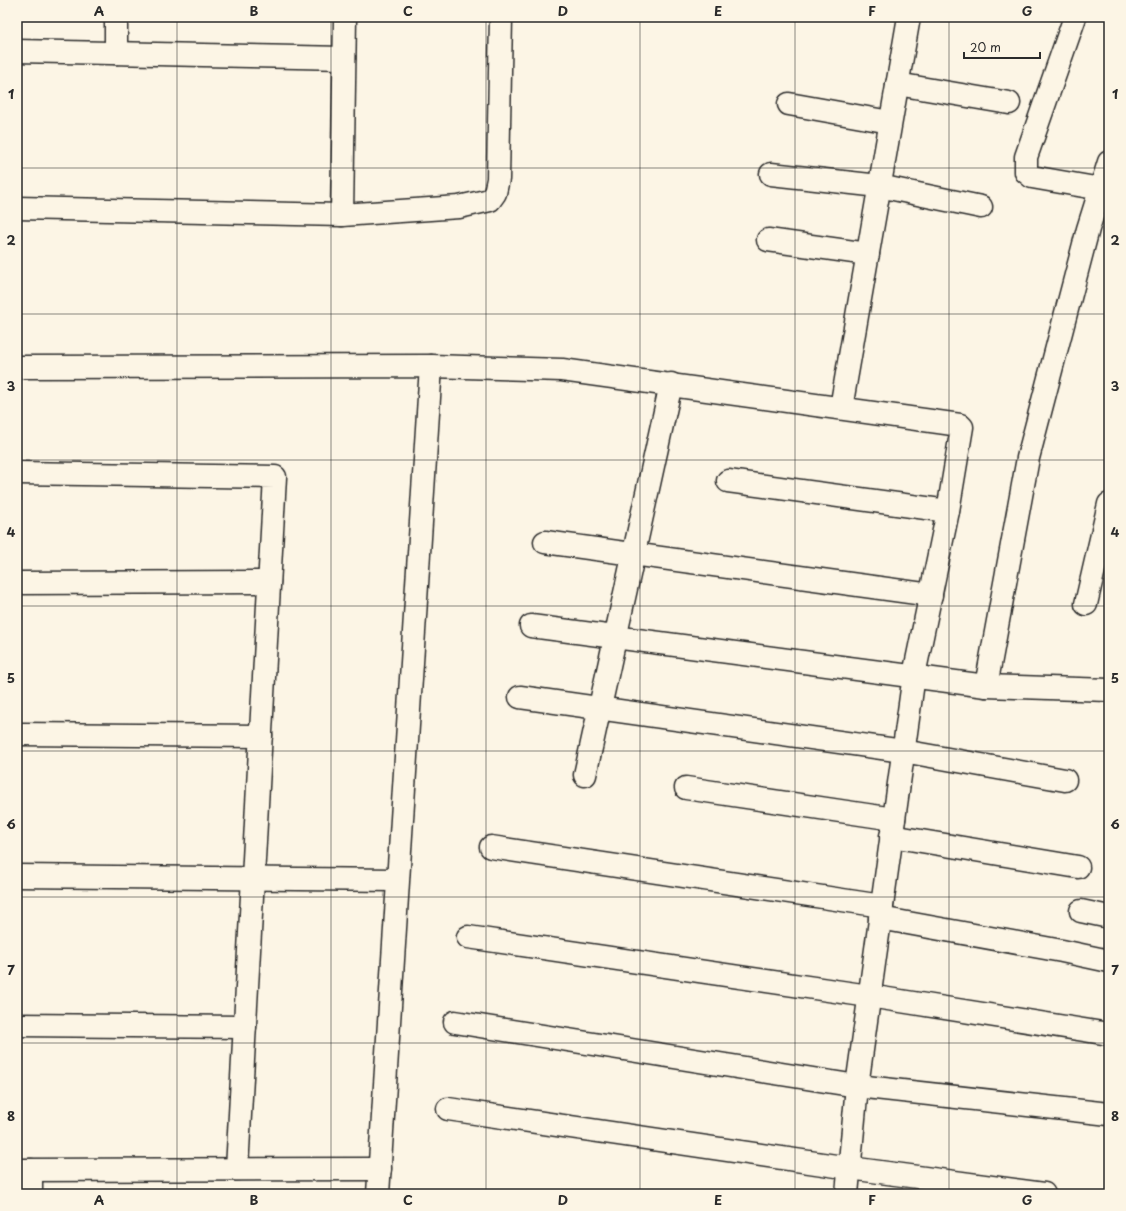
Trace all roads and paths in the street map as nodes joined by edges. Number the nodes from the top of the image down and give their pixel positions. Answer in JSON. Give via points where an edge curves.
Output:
{"nodes":[{"id":1,"x":116,"y":17,"type":"edge"},
{"id":2,"x":345,"y":17,"type":"edge"},
{"id":3,"x":501,"y":17,"type":"edge"},
{"id":4,"x":909,"y":17,"type":"edge"},
{"id":5,"x":1075,"y":17,"type":"edge"},
{"id":6,"x":17,"y":51,"type":"edge"},
{"id":7,"x":116,"y":53,"type":"junction"},
{"id":8,"x":344,"y":58,"type":"junction"},
{"id":9,"x":897,"y":84,"type":"junction"},
{"id":10,"x":789,"y":104,"type":"dead end"},
{"id":11,"x":1009,"y":104,"type":"dead end"},
{"id":12,"x":890,"y":122,"type":"junction"},
{"id":13,"x":1109,"y":162,"type":"edge"},
{"id":14,"x":771,"y":174,"type":"dead end"},
{"id":15,"x":879,"y":186,"type":"junction"},
{"id":16,"x":1101,"y":189,"type":"junction"},
{"id":17,"x":981,"y":207,"type":"dead end"},
{"id":18,"x":17,"y":208,"type":"edge"},
{"id":19,"x":342,"y":215,"type":"junction"},
{"id":20,"x":768,"y":240,"type":"dead end"},
{"id":21,"x":868,"y":254,"type":"junction"},
{"id":22,"x":431,"y":366,"type":"junction"},
{"id":23,"x":17,"y":368,"type":"edge"},
{"id":24,"x":670,"y":384,"type":"junction"},
{"id":25,"x":841,"y":408,"type":"junction"},
{"id":26,"x":17,"y":473,"type":"edge"},
{"id":27,"x":728,"y":481,"type":"dead end"},
{"id":28,"x":1109,"y":504,"type":"edge"},
{"id":29,"x":948,"y":511,"type":"junction"},
{"id":30,"x":545,"y":542,"type":"dead end"},
{"id":31,"x":634,"y":555,"type":"junction"},
{"id":32,"x":269,"y":582,"type":"junction"},
{"id":33,"x":17,"y":583,"type":"edge"},
{"id":34,"x":931,"y":595,"type":"junction"},
{"id":35,"x":1086,"y":604,"type":"dead end"},
{"id":36,"x":531,"y":626,"type":"dead end"},
{"id":37,"x":615,"y":637,"type":"junction"},
{"id":38,"x":914,"y":675,"type":"junction"},
{"id":39,"x":986,"y":686,"type":"junction"},
{"id":40,"x":1109,"y":690,"type":"edge"},
{"id":41,"x":520,"y":697,"type":"dead end"},
{"id":42,"x":600,"y":708,"type":"junction"},
{"id":43,"x":17,"y":734,"type":"edge"},
{"id":44,"x":261,"y":736,"type":"junction"},
{"id":45,"x":903,"y":752,"type":"junction"},
{"id":46,"x":585,"y":775,"type":"dead end"},
{"id":47,"x":1065,"y":780,"type":"dead end"},
{"id":48,"x":686,"y":788,"type":"dead end"},
{"id":49,"x":893,"y":828,"type":"junction"},
{"id":50,"x":491,"y":847,"type":"dead end"},
{"id":51,"x":1078,"y":867,"type":"dead end"},
{"id":52,"x":17,"y":876,"type":"edge"},
{"id":53,"x":253,"y":879,"type":"junction"},
{"id":54,"x":397,"y":880,"type":"junction"},
{"id":55,"x":881,"y":912,"type":"junction"},
{"id":56,"x":1081,"y":912,"type":"dead end"},
{"id":57,"x":1109,"y":917,"type":"edge"},
{"id":58,"x":468,"y":937,"type":"dead end"},
{"id":59,"x":1109,"y":961,"type":"edge"},
{"id":60,"x":869,"y":996,"type":"junction"},
{"id":61,"x":455,"y":1022,"type":"dead end"},
{"id":62,"x":17,"y":1025,"type":"edge"},
{"id":63,"x":245,"y":1027,"type":"junction"},
{"id":64,"x":1109,"y":1034,"type":"edge"},
{"id":65,"x":857,"y":1086,"type":"junction"},
{"id":66,"x":448,"y":1109,"type":"dead end"},
{"id":67,"x":1109,"y":1114,"type":"edge"},
{"id":68,"x":850,"y":1168,"type":"junction"},
{"id":69,"x":237,"y":1169,"type":"junction"},
{"id":70,"x":380,"y":1169,"type":"junction"},
{"id":71,"x":24,"y":1170,"type":"edge"},
{"id":72,"x":31,"y":1194,"type":"edge"},
{"id":73,"x":378,"y":1194,"type":"edge"},
{"id":74,"x":847,"y":1194,"type":"edge"},
{"id":75,"x":1044,"y":1194,"type":"edge"}],
"edges":[{"from":1,"to":7,"type":"street"},
{"from":2,"to":8,"type":"street"},
{"from":3,"to":19,"type":"street","via":[[498,179],[495,193],[490,200],[459,208]]},
{"from":4,"to":9,"type":"street"},
{"from":5,"to":16,"type":"street","via":[[1026,157],[1026,172],[1032,177]]},
{"from":6,"to":7,"type":"street"},
{"from":7,"to":8,"type":"street"},
{"from":8,"to":19,"type":"street"},
{"from":9,"to":11,"type":"street"},
{"from":9,"to":12,"type":"street"},
{"from":10,"to":12,"type":"street"},
{"from":12,"to":15,"type":"street"},
{"from":13,"to":16,"type":"street"},
{"from":14,"to":15,"type":"street"},
{"from":15,"to":17,"type":"street"},
{"from":15,"to":21,"type":"street"},
{"from":16,"to":39,"type":"street","via":[[1088,229],[1028,458]]},
{"from":18,"to":19,"type":"street"},
{"from":20,"to":21,"type":"street"},
{"from":21,"to":25,"type":"street"},
{"from":22,"to":23,"type":"street"},
{"from":22,"to":24,"type":"street","via":[[562,370]]},
{"from":22,"to":54,"type":"street"},
{"from":24,"to":25,"type":"street"},
{"from":24,"to":31,"type":"street"},
{"from":25,"to":29,"type":"street","via":[[960,425],[962,427]]},
{"from":26,"to":32,"type":"street","via":[[275,477]]},
{"from":27,"to":29,"type":"street"},
{"from":28,"to":35,"type":"street"},
{"from":29,"to":34,"type":"street"},
{"from":30,"to":31,"type":"street"},
{"from":31,"to":34,"type":"street"},
{"from":31,"to":37,"type":"street"},
{"from":32,"to":33,"type":"street"},
{"from":32,"to":44,"type":"street"},
{"from":34,"to":38,"type":"street"},
{"from":36,"to":37,"type":"street"},
{"from":37,"to":38,"type":"street"},
{"from":37,"to":42,"type":"street"},
{"from":38,"to":39,"type":"street"},
{"from":38,"to":45,"type":"street"},
{"from":39,"to":40,"type":"street"},
{"from":41,"to":42,"type":"street"},
{"from":42,"to":45,"type":"street"},
{"from":42,"to":46,"type":"street"},
{"from":43,"to":44,"type":"street"},
{"from":44,"to":53,"type":"street"},
{"from":45,"to":47,"type":"street"},
{"from":45,"to":49,"type":"street"},
{"from":48,"to":49,"type":"street"},
{"from":49,"to":51,"type":"street"},
{"from":49,"to":55,"type":"street"},
{"from":50,"to":55,"type":"street"},
{"from":52,"to":53,"type":"street"},
{"from":53,"to":54,"type":"street"},
{"from":53,"to":63,"type":"street"},
{"from":54,"to":70,"type":"street"},
{"from":55,"to":59,"type":"street"},
{"from":55,"to":60,"type":"street"},
{"from":56,"to":57,"type":"street"},
{"from":58,"to":60,"type":"street"},
{"from":60,"to":64,"type":"street"},
{"from":60,"to":65,"type":"street"},
{"from":61,"to":65,"type":"street"},
{"from":62,"to":63,"type":"street"},
{"from":63,"to":69,"type":"street"},
{"from":65,"to":67,"type":"street"},
{"from":65,"to":68,"type":"street"},
{"from":66,"to":68,"type":"street"},
{"from":68,"to":74,"type":"street"},
{"from":68,"to":75,"type":"street"},
{"from":69,"to":70,"type":"street"},
{"from":69,"to":71,"type":"street"},
{"from":70,"to":73,"type":"street"},
{"from":71,"to":72,"type":"street"}]}
